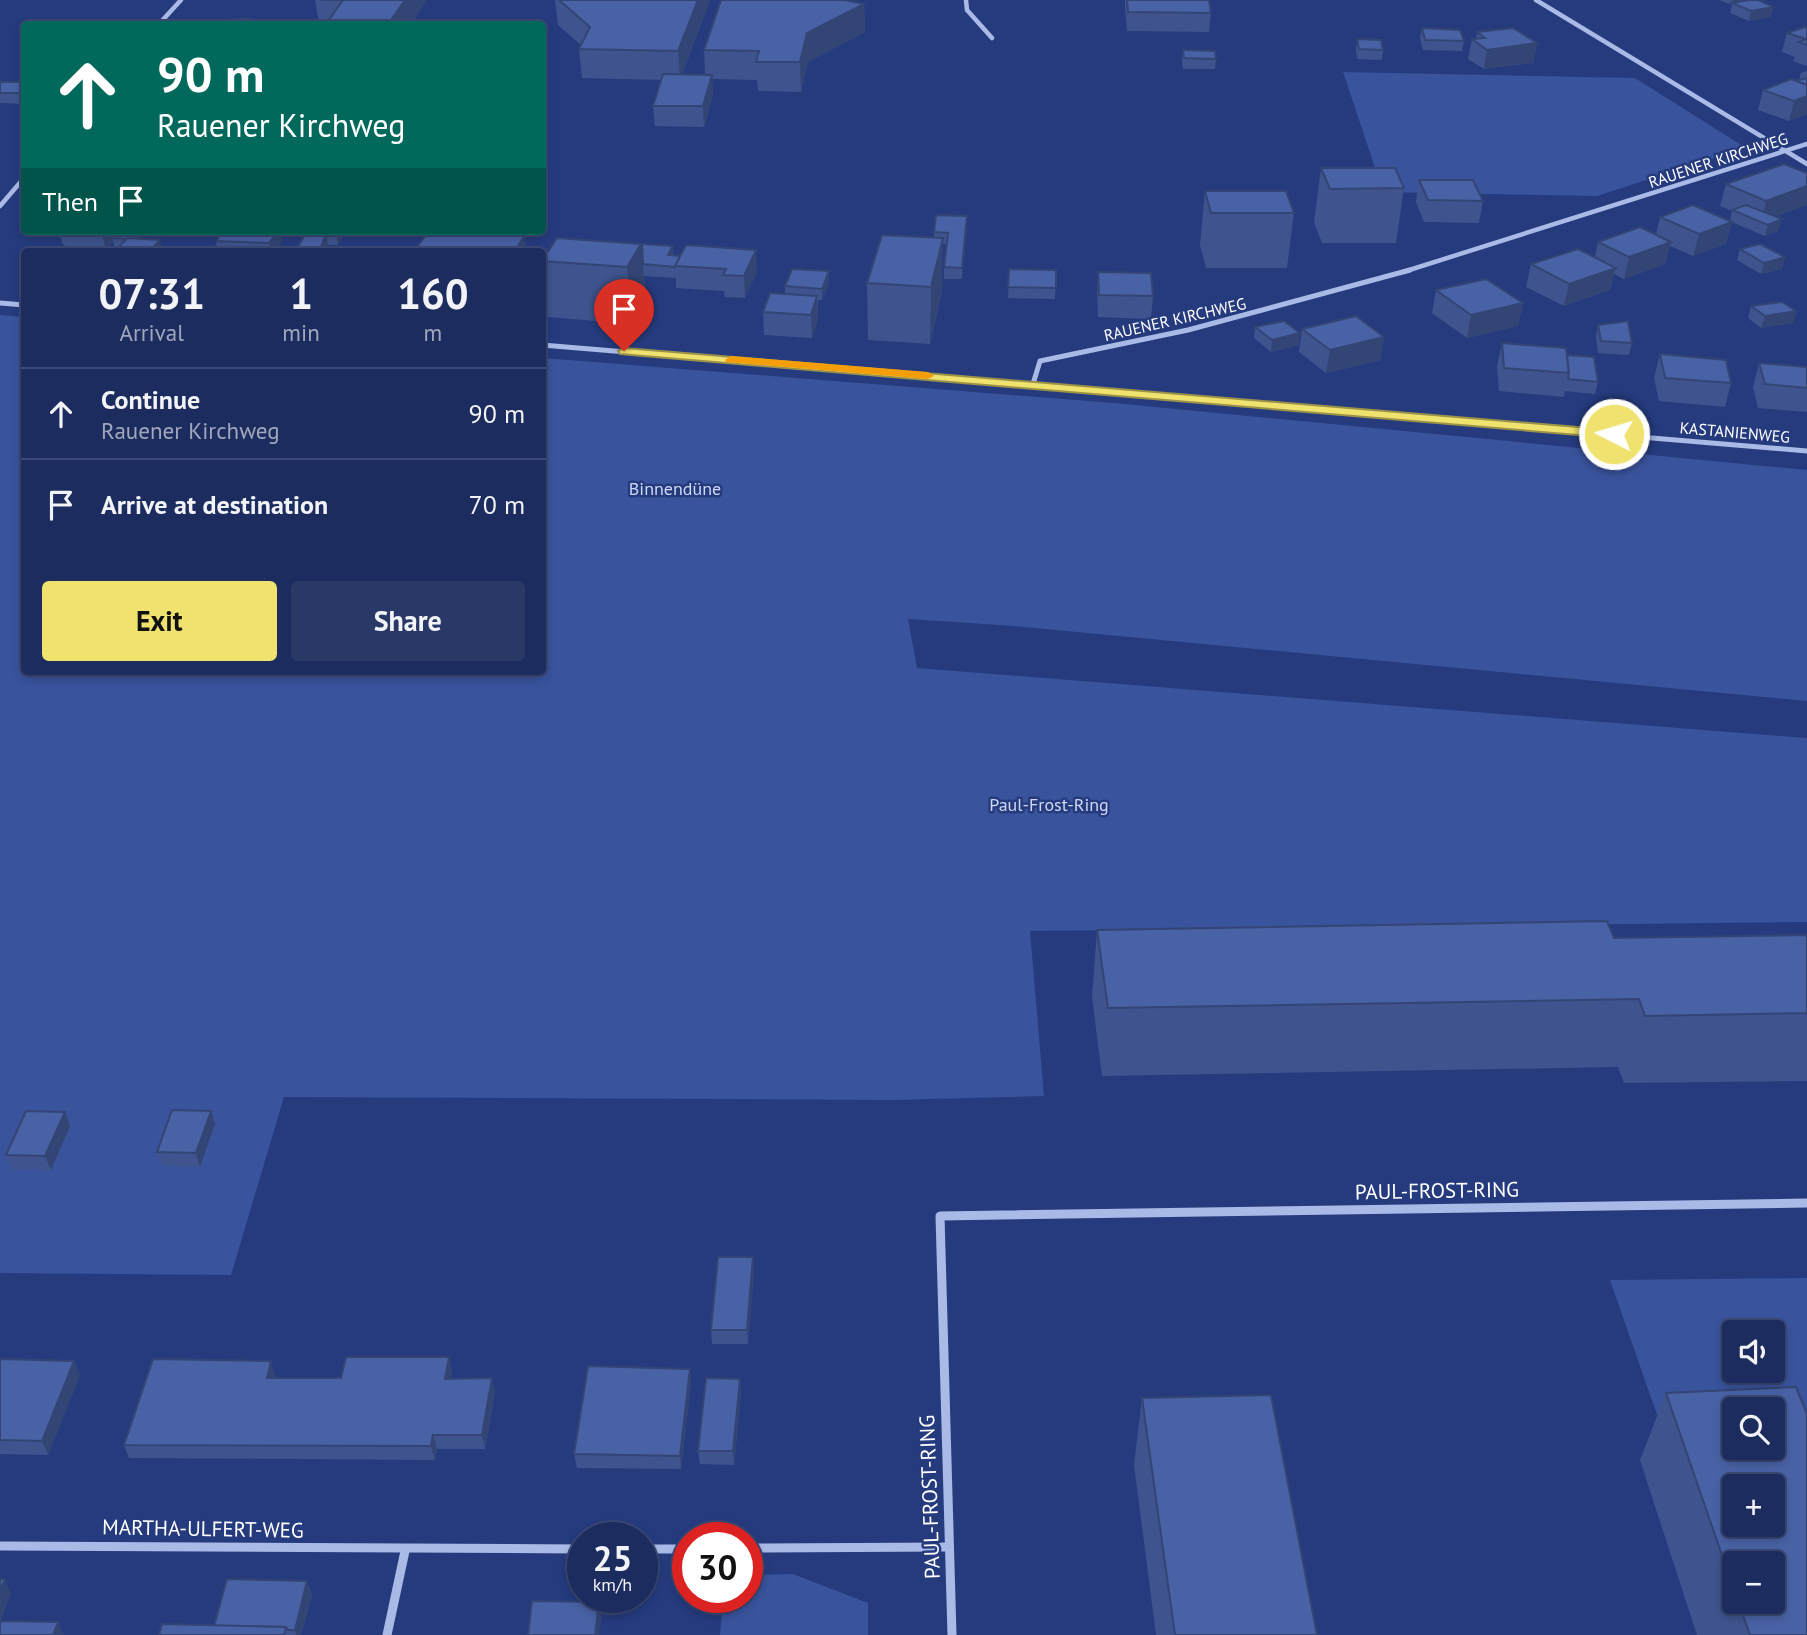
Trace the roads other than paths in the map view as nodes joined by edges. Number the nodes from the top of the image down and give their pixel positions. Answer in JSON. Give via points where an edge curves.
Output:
{"nodes":[{"id":1,"x":181,"y":0,"type":"edge"},
{"id":2,"x":966,"y":0,"type":"edge"},
{"id":3,"x":1535,"y":0,"type":"edge"},
{"id":4,"x":162,"y":21,"type":"edge"},
{"id":5,"x":992,"y":38,"type":"dead end"},
{"id":6,"x":1807,"y":144,"type":"edge"},
{"id":7,"x":1785,"y":151,"type":"junction"},
{"id":8,"x":1807,"y":164,"type":"edge"},
{"id":9,"x":21,"y":182,"type":"edge"},
{"id":10,"x":0,"y":206,"type":"edge"},
{"id":11,"x":0,"y":303,"type":"edge"},
{"id":12,"x":21,"y":305,"type":"edge"},
{"id":13,"x":546,"y":345,"type":"edge"},
{"id":14,"x":1033,"y":384,"type":"junction"},
{"id":15,"x":1807,"y":451,"type":"edge"},
{"id":16,"x":1807,"y":1203,"type":"edge"},
{"id":17,"x":0,"y":1546,"type":"edge"},
{"id":18,"x":948,"y":1547,"type":"junction"},
{"id":19,"x":763,"y":1548,"type":"edge"},
{"id":20,"x":567,"y":1549,"type":"edge"},
{"id":21,"x":405,"y":1551,"type":"junction"},
{"id":22,"x":387,"y":1635,"type":"edge"},
{"id":23,"x":952,"y":1635,"type":"edge"}],
"edges":[{"from":1,"to":4,"type":"street"},
{"from":2,"to":5,"type":"street","via":[[967,10]]},
{"from":3,"to":7,"type":"street"},
{"from":6,"to":7,"type":"street","name":"RAUENER KIRCHWEG"},
{"from":7,"to":8,"type":"street"},
{"from":7,"to":14,"type":"street","name":"RAUENER KIRCHWEG","via":[[1383,279],[1188,330],[1040,361]]},
{"from":9,"to":10,"type":"street"},
{"from":11,"to":12,"type":"street"},
{"from":13,"to":14,"type":"street"},
{"from":14,"to":15,"type":"street","name":"KASTANIENWEG"},
{"from":16,"to":18,"type":"street","name":"PAUL-FROST-RING","via":[[940,1216]]},
{"from":17,"to":21,"type":"street","name":"MARTHA-ULFERT-WEG"},
{"from":18,"to":19,"type":"street"},
{"from":18,"to":23,"type":"street","name":"PAUL-FROST-RING"},
{"from":20,"to":21,"type":"street","name":"MARTHA-ULFERT-WEG"},
{"from":21,"to":22,"type":"street"}]}
